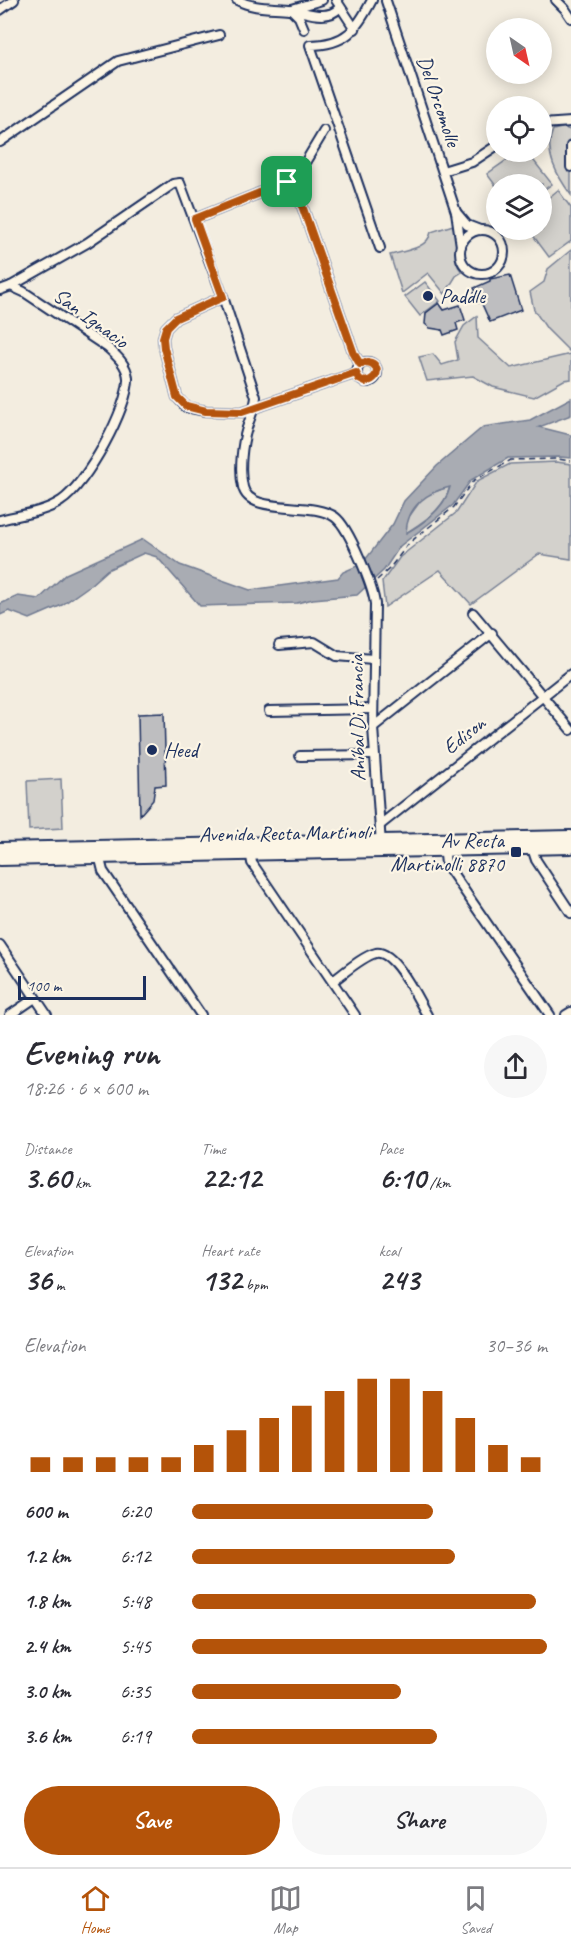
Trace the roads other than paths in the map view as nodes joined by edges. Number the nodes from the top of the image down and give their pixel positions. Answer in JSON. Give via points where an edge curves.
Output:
{"nodes":[{"id":1,"x":14,"y":0,"type":"edge"},
{"id":2,"x":237,"y":0,"type":"edge"},
{"id":3,"x":322,"y":0,"type":"edge"},
{"id":4,"x":372,"y":0,"type":"edge"},
{"id":5,"x":556,"y":0,"type":"edge"},
{"id":6,"x":387,"y":1,"type":"edge"},
{"id":7,"x":339,"y":3,"type":"edge"},
{"id":8,"x":291,"y":9,"type":"junction"},
{"id":9,"x":0,"y":10,"type":"edge"},
{"id":10,"x":568,"y":11,"type":"edge"},
{"id":11,"x":571,"y":18,"type":"edge"},
{"id":12,"x":304,"y":29,"type":"dead end"},
{"id":13,"x":355,"y":29,"type":"junction"},
{"id":14,"x":219,"y":35,"type":"dead end"},
{"id":15,"x":571,"y":122,"type":"edge"},
{"id":16,"x":552,"y":123,"type":"edge"},
{"id":17,"x":324,"y":131,"type":"dead end"},
{"id":18,"x":0,"y":142,"type":"edge"},
{"id":19,"x":571,"y":146,"type":"edge"},
{"id":20,"x":486,"y":153,"type":"edge"},
{"id":21,"x":571,"y":167,"type":"edge"},
{"id":22,"x":300,"y":171,"type":"junction"},
{"id":23,"x":443,"y":171,"type":"junction"},
{"id":24,"x":287,"y":182,"type":"junction"},
{"id":25,"x":299,"y":188,"type":"junction"},
{"id":26,"x":456,"y":212,"type":"junction"},
{"id":27,"x":195,"y":219,"type":"junction"},
{"id":28,"x":484,"y":231,"type":"junction"},
{"id":29,"x":461,"y":246,"type":"junction"},
{"id":30,"x":380,"y":248,"type":"dead end"},
{"id":31,"x":11,"y":286,"type":"junction"},
{"id":32,"x":0,"y":290,"type":"edge"},
{"id":33,"x":223,"y":297,"type":"junction"},
{"id":34,"x":360,"y":364,"type":"junction"},
{"id":35,"x":356,"y":373,"type":"junction"},
{"id":36,"x":255,"y":408,"type":"junction"},
{"id":37,"x":0,"y":520,"type":"edge"},
{"id":38,"x":473,"y":613,"type":"dead end"},
{"id":39,"x":492,"y":633,"type":"junction"},
{"id":40,"x":279,"y":645,"type":"dead end"},
{"id":41,"x":373,"y":658,"type":"junction"},
{"id":42,"x":571,"y":674,"type":"edge"},
{"id":43,"x":543,"y":696,"type":"junction"},
{"id":44,"x":373,"y":709,"type":"junction"},
{"id":45,"x":268,"y":711,"type":"dead end"},
{"id":46,"x":373,"y":727,"type":"junction"},
{"id":47,"x":571,"y":730,"type":"edge"},
{"id":48,"x":374,"y":755,"type":"junction"},
{"id":49,"x":300,"y":756,"type":"dead end"},
{"id":50,"x":380,"y":825,"type":"junction"},
{"id":51,"x":571,"y":837,"type":"edge"},
{"id":52,"x":531,"y":842,"type":"junction"},
{"id":53,"x":444,"y":844,"type":"junction"},
{"id":54,"x":381,"y":845,"type":"junction"},
{"id":55,"x":571,"y":847,"type":"edge"},
{"id":56,"x":250,"y":848,"type":"junction"},
{"id":57,"x":0,"y":849,"type":"edge"},
{"id":58,"x":99,"y":852,"type":"junction"},
{"id":59,"x":0,"y":859,"type":"edge"},
{"id":60,"x":571,"y":912,"type":"edge"},
{"id":61,"x":0,"y":945,"type":"edge"},
{"id":62,"x":333,"y":981,"type":"junction"},
{"id":63,"x":35,"y":998,"type":"junction"},
{"id":64,"x":571,"y":1012,"type":"edge"},
{"id":65,"x":10,"y":1015,"type":"edge"},
{"id":66,"x":47,"y":1015,"type":"edge"},
{"id":67,"x":201,"y":1015,"type":"edge"},
{"id":68,"x":355,"y":1015,"type":"edge"},
{"id":69,"x":427,"y":1015,"type":"edge"},
{"id":70,"x":550,"y":1015,"type":"edge"},
{"id":71,"x":566,"y":1015,"type":"edge"}],
"edges":[{"from":1,"to":9,"type":"street"},
{"from":2,"to":8,"type":"street","via":[[250,6]]},
{"from":3,"to":8,"type":"street"},
{"from":4,"to":6,"type":"street"},
{"from":4,"to":13,"type":"street"},
{"from":5,"to":10,"type":"street"},
{"from":6,"to":23,"type":"street","name":"Del Orcomolle"},
{"from":7,"to":8,"type":"street","via":[[331,13],[313,15]]},
{"from":7,"to":13,"type":"street"},
{"from":8,"to":12,"type":"street"},
{"from":10,"to":11,"type":"street"},
{"from":13,"to":30,"type":"street","via":[[328,44],[310,45]]},
{"from":14,"to":18,"type":"street","via":[[118,61]]},
{"from":15,"to":16,"type":"street"},
{"from":17,"to":22,"type":"street"},
{"from":19,"to":21,"type":"street"},
{"from":20,"to":23,"type":"street","via":[[472,162]]},
{"from":22,"to":24,"type":"street","via":[[291,171]]},
{"from":22,"to":25,"type":"street","via":[[305,181]]},
{"from":23,"to":26,"type":"street","name":"Del Orcomolle"},
{"from":24,"to":25,"type":"street"},
{"from":24,"to":27,"type":"street"},
{"from":25,"to":34,"type":"street"},
{"from":26,"to":28,"type":"street","via":[[467,225]]},
{"from":26,"to":29,"type":"street","name":"Del Orcomolle"},
{"from":27,"to":31,"type":"street","via":[[178,182],[87,243]]},
{"from":27,"to":33,"type":"street"},
{"from":28,"to":29,"type":"street","via":[[470,234]]},
{"from":28,"to":29,"type":"street","via":[[497,237],[504,249],[497,268],[484,274],[470,271],[462,260]]},
{"from":31,"to":32,"type":"street"},
{"from":31,"to":37,"type":"street","name":"San Ignacio","via":[[108,348],[128,376],[127,388],[98,458],[67,497],[52,506]]},
{"from":33,"to":36,"type":"street","via":[[256,397]]},
{"from":33,"to":36,"type":"street","via":[[176,318],[166,328],[164,348],[177,397],[192,409],[231,412]]},
{"from":34,"to":35,"type":"street"},
{"from":34,"to":35,"type":"street","via":[[372,363],[376,375],[365,382]]},
{"from":35,"to":36,"type":"street"},
{"from":36,"to":41,"type":"street","name":"Aníbal Di Francia","via":[[244,440],[245,494],[259,504],[320,510],[335,517],[346,530],[372,590]]},
{"from":38,"to":39,"type":"street"},
{"from":39,"to":43,"type":"street"},
{"from":39,"to":46,"type":"street"},
{"from":40,"to":41,"type":"street","via":[[314,642],[337,656]]},
{"from":41,"to":44,"type":"street","name":"Aníbal Di Francia"},
{"from":42,"to":43,"type":"street","name":"Edison"},
{"from":43,"to":47,"type":"street"},
{"from":43,"to":50,"type":"street","name":"Edison"},
{"from":44,"to":45,"type":"street"},
{"from":44,"to":46,"type":"street","name":"Aníbal Di Francia"},
{"from":46,"to":48,"type":"street","name":"Aníbal Di Francia"},
{"from":48,"to":49,"type":"street"},
{"from":48,"to":50,"type":"street","name":"Aníbal Di Francia"},
{"from":50,"to":54,"type":"street","name":"Aníbal Di Francia"},
{"from":51,"to":52,"type":"main road","name":"Avenida Recta Martinoli"},
{"from":52,"to":53,"type":"main road","name":"Avenida Recta Martinoli"},
{"from":52,"to":55,"type":"main road","name":"Avenida Recta Martinoli"},
{"from":52,"to":60,"type":"street","via":[[536,860]]},
{"from":53,"to":54,"type":"main road","name":"Avenida Recta Martinoli"},
{"from":53,"to":70,"type":"street","via":[[446,864]]},
{"from":54,"to":56,"type":"main road","name":"Avenida Recta Martinoli"},
{"from":56,"to":58,"type":"main road","name":"Avenida Recta Martinoli"},
{"from":56,"to":62,"type":"street","via":[[252,863]]},
{"from":57,"to":58,"type":"main road","name":"Avenida Recta Martinoli"},
{"from":58,"to":59,"type":"main road","name":"Avenida Recta Martinoli"},
{"from":58,"to":67,"type":"street","via":[[103,871]]},
{"from":61,"to":63,"type":"street"},
{"from":62,"to":68,"type":"street"},
{"from":62,"to":69,"type":"street","via":[[373,953],[382,953],[393,960]]},
{"from":63,"to":65,"type":"street"},
{"from":63,"to":66,"type":"street"},
{"from":64,"to":71,"type":"street"}]}
